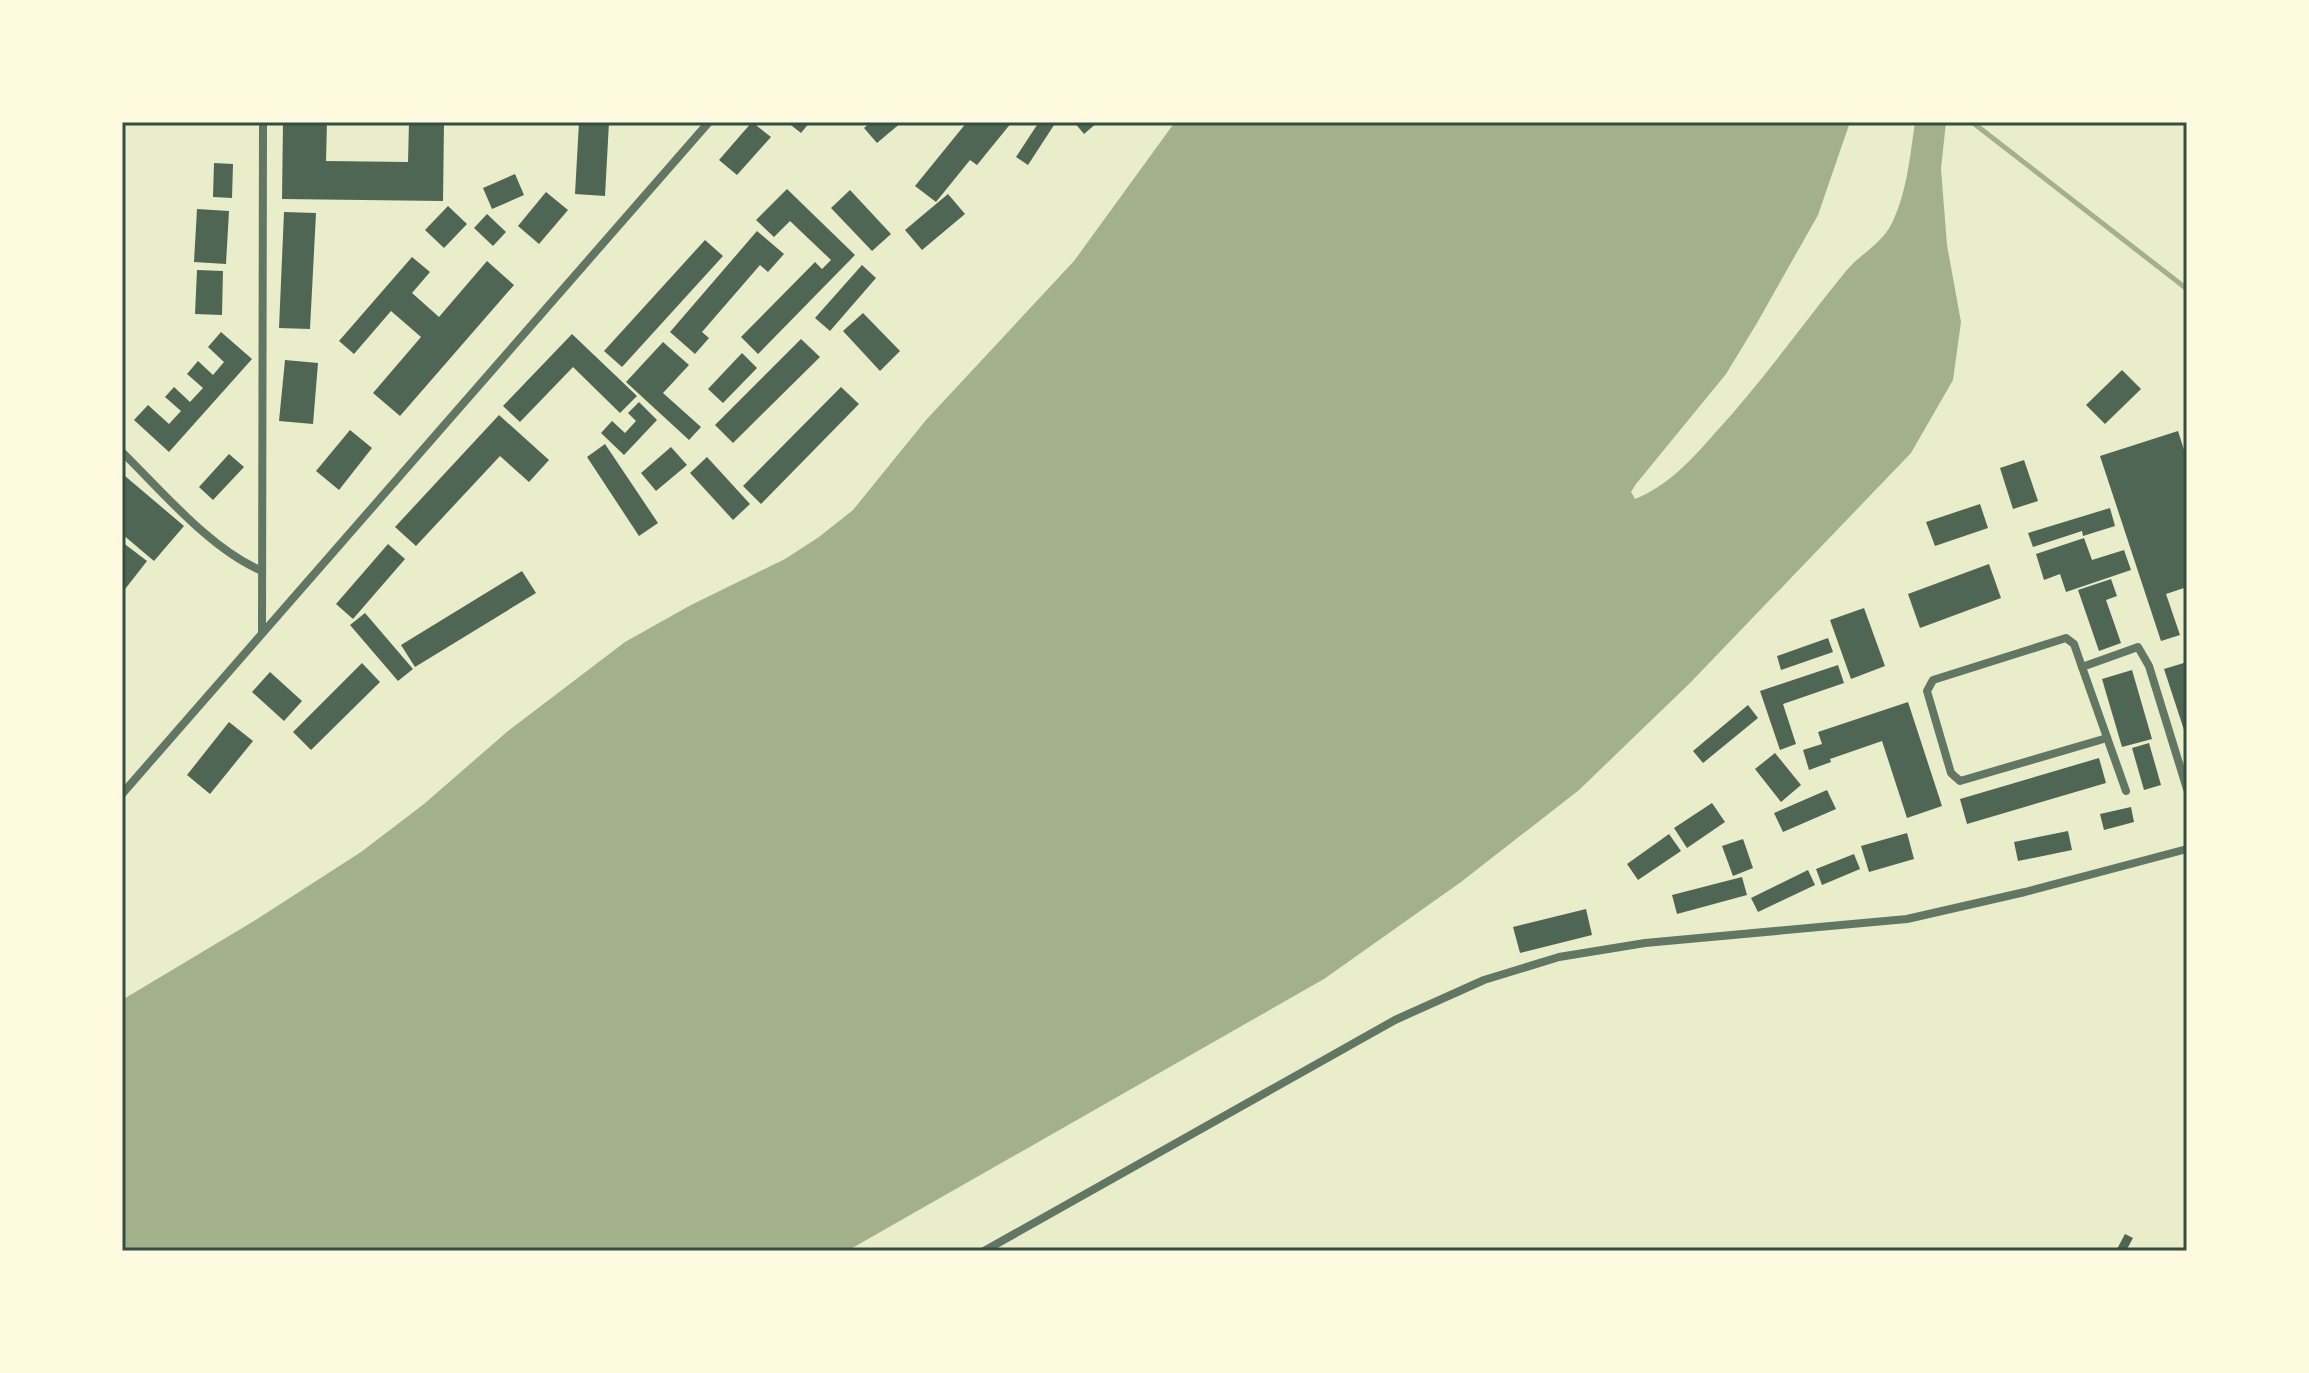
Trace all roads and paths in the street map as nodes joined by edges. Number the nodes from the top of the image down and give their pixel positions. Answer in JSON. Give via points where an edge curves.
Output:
{"nodes":[{"id":1,"x":263,"y":122,"type":"edge"},
{"id":2,"x":709,"y":122,"type":"edge"},
{"id":3,"x":122,"y":452,"type":"edge"},
{"id":4,"x":262,"y":571,"type":"junction"},
{"id":5,"x":262,"y":631,"type":"junction"},
{"id":6,"x":2082,"y":667,"type":"junction"},
{"id":7,"x":2107,"y":738,"type":"junction"},
{"id":8,"x":2187,"y":789,"type":"edge"},
{"id":9,"x":2126,"y":791,"type":"dead end"},
{"id":10,"x":122,"y":794,"type":"edge"},
{"id":11,"x":2187,"y":849,"type":"edge"},
{"id":12,"x":984,"y":1251,"type":"edge"}],
"edges":[{"from":1,"to":4,"type":"street"},
{"from":2,"to":5,"type":"street"},
{"from":3,"to":4,"type":"street","via":[[196,524],[242,563]]},
{"from":4,"to":5,"type":"street"},
{"from":5,"to":10,"type":"street"},
{"from":6,"to":7,"type":"street"},
{"from":6,"to":7,"type":"street","via":[[2074,644],[2066,638],[1933,680],[1927,691],[1951,773],[1960,781]]},
{"from":6,"to":8,"type":"street","via":[[2138,647],[2143,652]]},
{"from":7,"to":9,"type":"street"},
{"from":11,"to":12,"type":"street","via":[[1907,919],[1645,943],[1559,957],[1484,980],[1395,1020]]}]}
